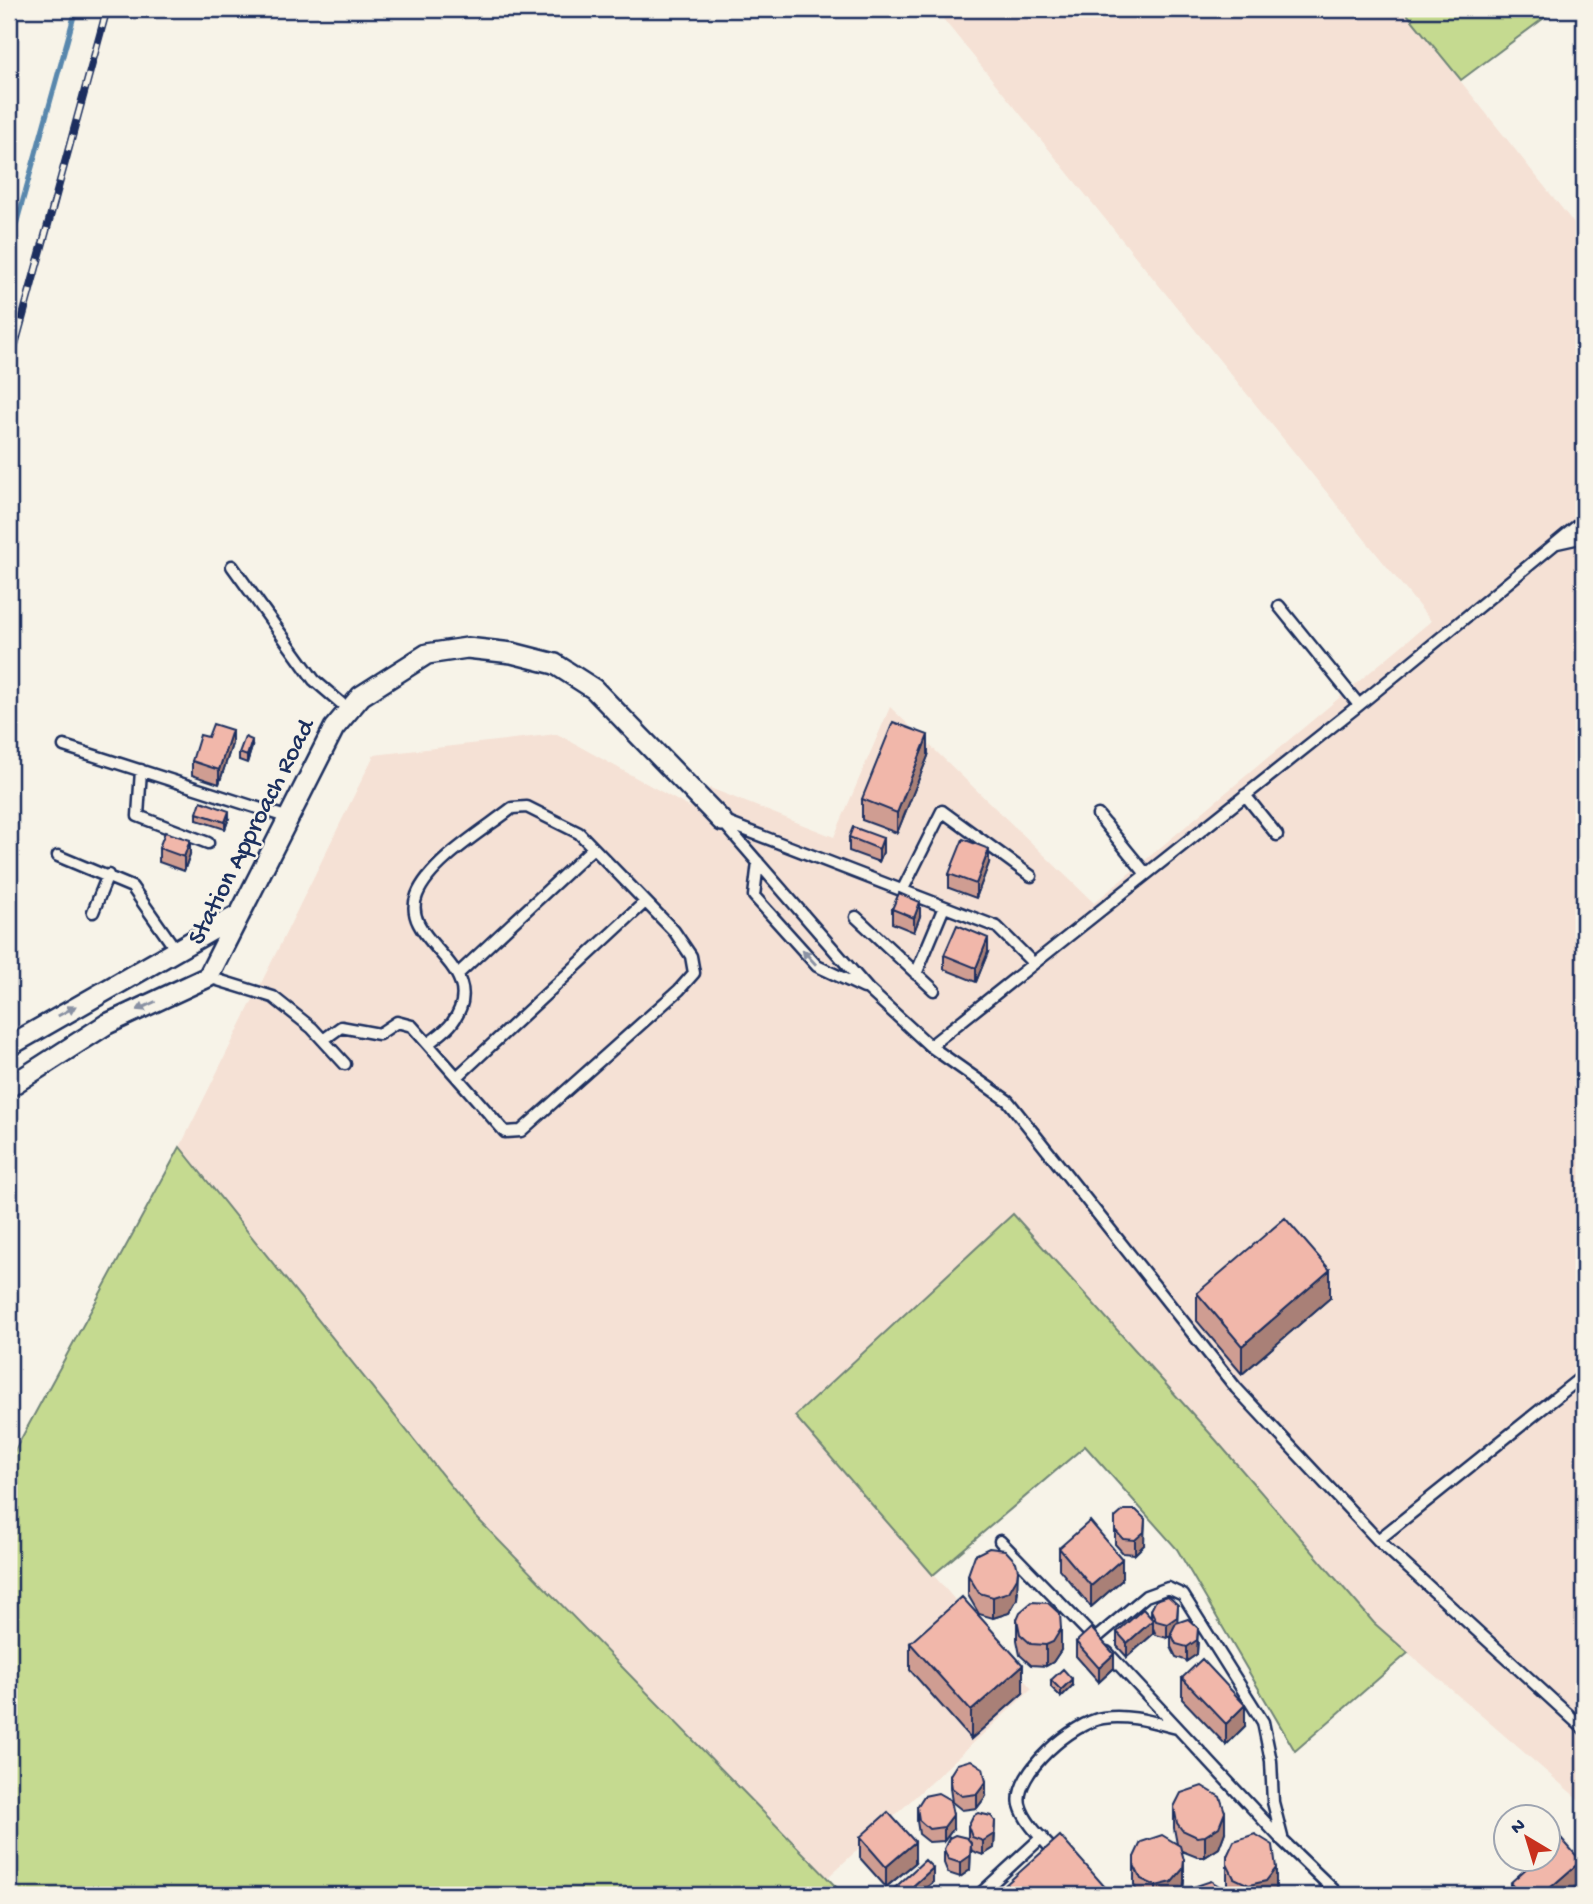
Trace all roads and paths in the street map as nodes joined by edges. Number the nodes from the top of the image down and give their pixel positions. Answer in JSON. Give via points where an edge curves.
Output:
{"nodes":[{"id":1,"x":1584,"y":520,"type":"edge"},
{"id":2,"x":1584,"y":537,"type":"edge"},
{"id":3,"x":1555,"y":543,"type":"junction"},
{"id":4,"x":232,"y":566,"type":"dead end"},
{"id":5,"x":1279,"y":606,"type":"dead end"},
{"id":6,"x":1359,"y":705,"type":"junction"},
{"id":7,"x":349,"y":710,"type":"junction"},
{"id":8,"x":64,"y":746,"type":"dead end"},
{"id":9,"x":141,"y":770,"type":"junction"},
{"id":10,"x":1245,"y":795,"type":"junction"},
{"id":11,"x":1098,"y":815,"type":"dead end"},
{"id":12,"x":289,"y":818,"type":"junction"},
{"id":13,"x":722,"y":821,"type":"junction"},
{"id":14,"x":1277,"y":835,"type":"dead end"},
{"id":15,"x":208,"y":843,"type":"dead end"},
{"id":16,"x":593,"y":848,"type":"junction"},
{"id":17,"x":58,"y":856,"type":"dead end"},
{"id":18,"x":758,"y":862,"type":"junction"},
{"id":19,"x":1146,"y":874,"type":"junction"},
{"id":20,"x":108,"y":875,"type":"junction"},
{"id":21,"x":1031,"y":876,"type":"dead end"},
{"id":22,"x":902,"y":891,"type":"junction"},
{"id":23,"x":645,"y":902,"type":"junction"},
{"id":24,"x":944,"y":907,"type":"junction"},
{"id":25,"x":93,"y":912,"type":"dead end"},
{"id":26,"x":240,"y":914,"type":"junction"},
{"id":27,"x":856,"y":917,"type":"dead end"},
{"id":28,"x":176,"y":950,"type":"junction"},
{"id":29,"x":1033,"y":963,"type":"junction"},
{"id":30,"x":458,"y":973,"type":"junction"},
{"id":31,"x":916,"y":974,"type":"junction"},
{"id":32,"x":208,"y":977,"type":"junction"},
{"id":33,"x":868,"y":989,"type":"junction"},
{"id":34,"x":934,"y":990,"type":"dead end"},
{"id":35,"x":323,"y":1041,"type":"junction"},
{"id":36,"x":428,"y":1044,"type":"junction"},
{"id":37,"x":9,"y":1046,"type":"edge"},
{"id":38,"x":930,"y":1046,"type":"junction"},
{"id":39,"x":345,"y":1064,"type":"dead end"},
{"id":40,"x":457,"y":1077,"type":"junction"},
{"id":41,"x":9,"y":1087,"type":"edge"},
{"id":42,"x":1584,"y":1375,"type":"edge"},
{"id":43,"x":1378,"y":1540,"type":"junction"},
{"id":44,"x":1000,"y":1541,"type":"dead end"},
{"id":45,"x":1095,"y":1639,"type":"junction"},
{"id":46,"x":1178,"y":1728,"type":"junction"},
{"id":47,"x":1584,"y":1729,"type":"edge"},
{"id":48,"x":1042,"y":1838,"type":"junction"},
{"id":49,"x":1283,"y":1841,"type":"junction"},
{"id":50,"x":1070,"y":1869,"type":"edge"},
{"id":51,"x":979,"y":1895,"type":"edge"},
{"id":52,"x":1339,"y":1895,"type":"edge"}],
"edges":[{"from":1,"to":3,"type":"lane"},
{"from":2,"to":3,"type":"lane"},
{"from":3,"to":6,"type":"lane"},
{"from":4,"to":7,"type":"lane","via":[[314,680]]},
{"from":5,"to":6,"type":"lane"},
{"from":6,"to":10,"type":"lane"},
{"from":7,"to":12,"type":"street","name":"Station Approach Road","via":[[334,728]]},
{"from":7,"to":13,"type":"street","name":"Station Approach Road","via":[[361,696],[427,654],[467,648],[555,664],[594,688]]},
{"from":8,"to":9,"type":"lane"},
{"from":9,"to":12,"type":"lane"},
{"from":9,"to":15,"type":"lane","via":[[138,816]]},
{"from":10,"to":14,"type":"lane"},
{"from":10,"to":19,"type":"lane"},
{"from":11,"to":19,"type":"lane"},
{"from":12,"to":26,"type":"street","name":"Station Approach Road"},
{"from":13,"to":18,"type":"lane"},
{"from":13,"to":22,"type":"lane"},
{"from":16,"to":23,"type":"lane"},
{"from":16,"to":30,"type":"lane"},
{"from":16,"to":30,"type":"lane","via":[[549,816],[527,807],[512,808],[428,875],[416,896],[413,914]]},
{"from":17,"to":20,"type":"lane"},
{"from":18,"to":33,"type":"lane"},
{"from":33,"to":18,"type":"lane","one_way":true,"via":[[817,966],[754,896]]},
{"from":19,"to":29,"type":"lane"},
{"from":20,"to":25,"type":"lane"},
{"from":20,"to":28,"type":"lane","via":[[137,891]]},
{"from":21,"to":22,"type":"lane","via":[[942,811]]},
{"from":22,"to":24,"type":"lane"},
{"from":23,"to":40,"type":"lane"},
{"from":23,"to":40,"type":"lane","via":[[691,956],[694,973],[679,990],[521,1131],[505,1132]]},
{"from":24,"to":29,"type":"lane","via":[[997,928]]},
{"from":24,"to":31,"type":"lane"},
{"from":26,"to":28,"type":"street"},
{"from":26,"to":32,"type":"street","name":"Station Approach Road"},
{"from":27,"to":31,"type":"lane"},
{"from":37,"to":28,"type":"street","one_way":true},
{"from":29,"to":38,"type":"lane"},
{"from":30,"to":36,"type":"lane","via":[[462,1002],[452,1023]]},
{"from":31,"to":34,"type":"lane"},
{"from":32,"to":35,"type":"lane","via":[[273,997]]},
{"from":32,"to":41,"type":"street","one_way":true,"via":[[107,1024]]},
{"from":33,"to":38,"type":"lane"},
{"from":35,"to":36,"type":"lane","via":[[341,1027],[379,1034],[397,1022],[412,1026]]},
{"from":35,"to":39,"type":"lane"},
{"from":36,"to":40,"type":"lane"},
{"from":38,"to":43,"type":"lane","via":[[1008,1101],[1236,1388]]},
{"from":42,"to":43,"type":"lane"},
{"from":43,"to":47,"type":"lane"},
{"from":44,"to":45,"type":"lane"},
{"from":45,"to":46,"type":"lane"},
{"from":45,"to":49,"type":"lane","via":[[1146,1596],[1168,1588],[1183,1595],[1263,1722]]},
{"from":46,"to":48,"type":"lane","via":[[1136,1717],[1101,1718],[1073,1730],[1035,1765],[1020,1786],[1020,1805]]},
{"from":46,"to":49,"type":"lane"},
{"from":48,"to":50,"type":"lane"},
{"from":48,"to":51,"type":"lane"},
{"from":49,"to":52,"type":"lane"}]}
